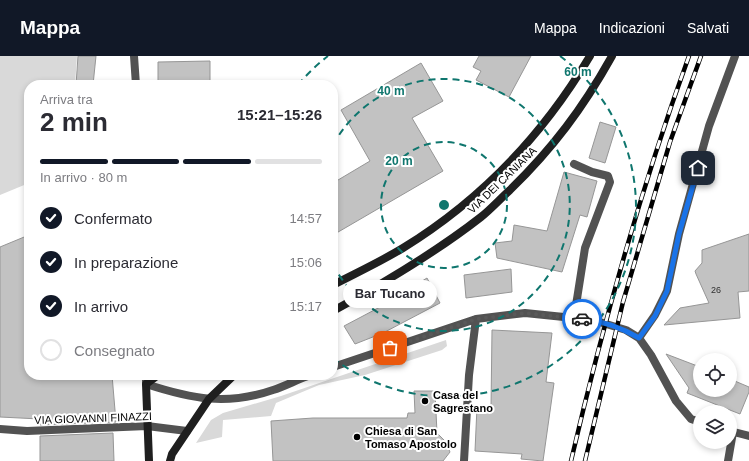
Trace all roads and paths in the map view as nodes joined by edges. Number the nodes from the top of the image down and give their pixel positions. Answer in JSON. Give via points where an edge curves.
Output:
{"nodes":[{"id":1,"x":134,"y":56,"type":"edge"},
{"id":2,"x":590,"y":56,"type":"edge"},
{"id":3,"x":612,"y":56,"type":"edge"},
{"id":4,"x":735,"y":56,"type":"edge"},
{"id":5,"x":136,"y":80,"type":"edge"},
{"id":6,"x":574,"y":164,"type":"dead end"},
{"id":7,"x":338,"y":283,"type":"edge"},
{"id":8,"x":338,"y":308,"type":"edge"},
{"id":9,"x":574,"y":318,"type":"junction"},
{"id":10,"x":476,"y":319,"type":"junction"},
{"id":11,"x":639,"y":338,"type":"junction"},
{"id":12,"x":338,"y":366,"type":"edge"},
{"id":13,"x":146,"y":380,"type":"edge"},
{"id":14,"x":151,"y":380,"type":"edge"},
{"id":15,"x":229,"y":380,"type":"edge"},
{"id":16,"x":297,"y":380,"type":"edge"},
{"id":17,"x":146,"y":384,"type":"junction"},
{"id":18,"x":209,"y":399,"type":"junction"},
{"id":19,"x":693,"y":420,"type":"edge"},
{"id":20,"x":148,"y":426,"type":"junction"},
{"id":21,"x":0,"y":429,"type":"edge"},
{"id":22,"x":187,"y":431,"type":"junction"},
{"id":23,"x":737,"y":432,"type":"edge"},
{"id":24,"x":749,"y":436,"type":"edge"},
{"id":25,"x":730,"y":449,"type":"edge"},
{"id":26,"x":149,"y":461,"type":"edge"},
{"id":27,"x":170,"y":461,"type":"edge"},
{"id":28,"x":464,"y":461,"type":"edge"},
{"id":29,"x":728,"y":461,"type":"edge"}],
"edges":[{"from":1,"to":5,"type":"street"},
{"from":2,"to":7,"type":"main road","name":"VIA DEI CANIANA","via":[[557,108],[503,171],[437,226],[402,249]]},
{"from":3,"to":8,"type":"main road","name":"VIA DEI CANIANA","via":[[590,96],[560,136],[483,216],[379,286]]},
{"from":4,"to":11,"type":"street","via":[[709,126],[679,234],[667,291],[655,316]]},
{"from":6,"to":9,"type":"street","via":[[608,176],[610,182],[585,248]]},
{"from":9,"to":10,"type":"street","via":[[525,313]]},
{"from":9,"to":11,"type":"street","via":[[592,320],[626,330]]},
{"from":10,"to":12,"type":"street"},
{"from":10,"to":28,"type":"street","via":[[469,375]]},
{"from":11,"to":19,"type":"street","via":[[676,401]]},
{"from":13,"to":17,"type":"street"},
{"from":14,"to":17,"type":"main road"},
{"from":15,"to":18,"type":"main road"},
{"from":16,"to":18,"type":"street","via":[[235,400]]},
{"from":17,"to":18,"type":"street","via":[[174,393]]},
{"from":17,"to":20,"type":"main road"},
{"from":18,"to":22,"type":"main road"},
{"from":20,"to":21,"type":"street","name":"VIA GIOVANNI FINAZZI","via":[[27,431]]},
{"from":20,"to":22,"type":"street","name":"VIA GIOVANNI FINAZZI"},
{"from":20,"to":26,"type":"main road"},
{"from":22,"to":27,"type":"main road"},
{"from":23,"to":24,"type":"street"},
{"from":25,"to":29,"type":"street"}]}
